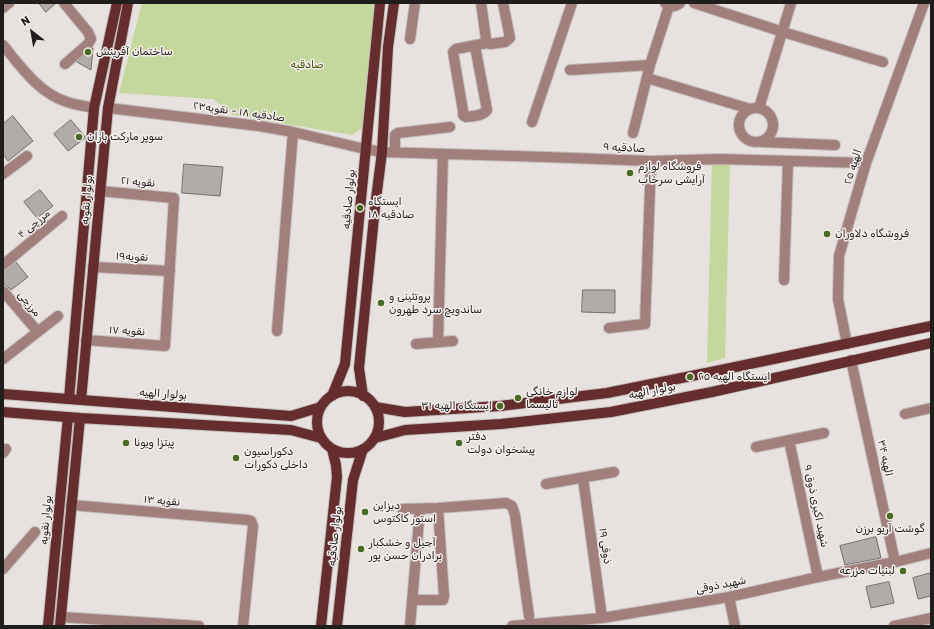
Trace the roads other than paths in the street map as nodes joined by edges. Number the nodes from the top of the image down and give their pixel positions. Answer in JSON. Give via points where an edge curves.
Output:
{"nodes":[{"id":1,"x":9,"y":3,"type":"edge"},
{"id":2,"x":64,"y":3,"type":"edge"},
{"id":3,"x":117,"y":3,"type":"edge"},
{"id":4,"x":128,"y":3,"type":"edge"},
{"id":5,"x":380,"y":3,"type":"edge"},
{"id":6,"x":394,"y":3,"type":"edge"},
{"id":7,"x":415,"y":3,"type":"edge"},
{"id":8,"x":481,"y":3,"type":"edge"},
{"id":9,"x":504,"y":3,"type":"edge"},
{"id":10,"x":572,"y":3,"type":"edge"},
{"id":11,"x":680,"y":3,"type":"edge"},
{"id":12,"x":694,"y":3,"type":"edge"},
{"id":13,"x":791,"y":3,"type":"edge"},
{"id":14,"x":924,"y":3,"type":"edge"},
{"id":15,"x":667,"y":4,"type":"edge"},
{"id":16,"x":3,"y":8,"type":"edge"},
{"id":17,"x":783,"y":32,"type":"junction"},
{"id":18,"x":410,"y":39,"type":"dead end"},
{"id":19,"x":487,"y":42,"type":"junction"},
{"id":20,"x":3,"y":45,"type":"edge"},
{"id":21,"x":475,"y":46,"type":"junction"},
{"id":22,"x":11,"y":55,"type":"junction"},
{"id":23,"x":3,"y":62,"type":"edge"},
{"id":24,"x":883,"y":62,"type":"dead end"},
{"id":25,"x":65,"y":64,"type":"dead end"},
{"id":26,"x":650,"y":65,"type":"junction"},
{"id":27,"x":570,"y":70,"type":"dead end"},
{"id":28,"x":647,"y":78,"type":"junction"},
{"id":29,"x":94,"y":108,"type":"junction"},
{"id":30,"x":108,"y":108,"type":"junction"},
{"id":31,"x":755,"y":108,"type":"junction"},
{"id":32,"x":532,"y":122,"type":"dead end"},
{"id":33,"x":450,"y":127,"type":"dead end"},
{"id":34,"x":293,"y":132,"type":"junction"},
{"id":35,"x":633,"y":133,"type":"dead end"},
{"id":36,"x":761,"y":142,"type":"junction"},
{"id":37,"x":835,"y":145,"type":"dead end"},
{"id":38,"x":365,"y":149,"type":"junction"},
{"id":39,"x":395,"y":151,"type":"junction"},
{"id":40,"x":382,"y":152,"type":"junction"},
{"id":41,"x":444,"y":154,"type":"junction"},
{"id":42,"x":27,"y":156,"type":"dead end"},
{"id":43,"x":651,"y":161,"type":"junction"},
{"id":44,"x":788,"y":161,"type":"junction"},
{"id":45,"x":866,"y":163,"type":"junction"},
{"id":46,"x":3,"y":174,"type":"edge"},
{"id":47,"x":100,"y":191,"type":"junction"},
{"id":48,"x":62,"y":216,"type":"dead end"},
{"id":49,"x":3,"y":265,"type":"edge"},
{"id":50,"x":93,"y":267,"type":"junction"},
{"id":51,"x":170,"y":271,"type":"junction"},
{"id":52,"x":784,"y":280,"type":"dead end"},
{"id":53,"x":3,"y":291,"type":"edge"},
{"id":54,"x":58,"y":316,"type":"dead end"},
{"id":55,"x":931,"y":326,"type":"edge"},
{"id":56,"x":609,"y":328,"type":"dead end"},
{"id":57,"x":277,"y":331,"type":"dead end"},
{"id":58,"x":38,"y":332,"type":"junction"},
{"id":59,"x":86,"y":340,"type":"junction"},
{"id":60,"x":453,"y":340,"type":"dead end"},
{"id":61,"x":438,"y":342,"type":"junction"},
{"id":62,"x":931,"y":343,"type":"edge"},
{"id":63,"x":416,"y":344,"type":"dead end"},
{"id":64,"x":847,"y":344,"type":"junction"},
{"id":65,"x":3,"y":359,"type":"edge"},
{"id":66,"x":851,"y":360,"type":"junction"},
{"id":67,"x":3,"y":394,"type":"edge"},
{"id":68,"x":332,"y":396,"type":"junction"},
{"id":69,"x":363,"y":396,"type":"junction"},
{"id":70,"x":69,"y":399,"type":"junction"},
{"id":71,"x":81,"y":400,"type":"junction"},
{"id":72,"x":321,"y":407,"type":"junction"},
{"id":73,"x":375,"y":407,"type":"junction"},
{"id":74,"x":931,"y":408,"type":"edge"},
{"id":75,"x":3,"y":412,"type":"edge"},
{"id":76,"x":904,"y":414,"type":"dead end"},
{"id":77,"x":68,"y":417,"type":"junction"},
{"id":78,"x":80,"y":418,"type":"junction"},
{"id":79,"x":824,"y":433,"type":"dead end"},
{"id":80,"x":321,"y":438,"type":"junction"},
{"id":81,"x":375,"y":438,"type":"junction"},
{"id":82,"x":789,"y":440,"type":"junction"},
{"id":83,"x":756,"y":447,"type":"dead end"},
{"id":84,"x":332,"y":449,"type":"junction"},
{"id":85,"x":363,"y":449,"type":"junction"},
{"id":86,"x":614,"y":472,"type":"dead end"},
{"id":87,"x":337,"y":477,"type":"junction"},
{"id":88,"x":583,"y":478,"type":"junction"},
{"id":89,"x":353,"y":480,"type":"junction"},
{"id":90,"x":546,"y":484,"type":"dead end"},
{"id":91,"x":71,"y":505,"type":"junction"},
{"id":92,"x":420,"y":508,"type":"junction"},
{"id":93,"x":438,"y":508,"type":"junction"},
{"id":94,"x":402,"y":509,"type":"dead end"},
{"id":95,"x":35,"y":532,"type":"dead end"},
{"id":96,"x":931,"y":553,"type":"edge"},
{"id":97,"x":896,"y":562,"type":"junction"},
{"id":98,"x":3,"y":569,"type":"edge"},
{"id":99,"x":818,"y":577,"type":"junction"},
{"id":100,"x":729,"y":597,"type":"junction"},
{"id":101,"x":412,"y":600,"type":"junction"},
{"id":102,"x":529,"y":616,"type":"dead end"},
{"id":103,"x":602,"y":618,"type":"junction"},
{"id":104,"x":931,"y":618,"type":"edge"},
{"id":105,"x":60,"y":621,"type":"edge"},
{"id":106,"x":48,"y":626,"type":"edge"},
{"id":107,"x":199,"y":626,"type":"edge"},
{"id":108,"x":243,"y":626,"type":"edge"},
{"id":109,"x":321,"y":626,"type":"edge"},
{"id":110,"x":337,"y":626,"type":"edge"},
{"id":111,"x":410,"y":626,"type":"edge"},
{"id":112,"x":512,"y":626,"type":"edge"},
{"id":113,"x":735,"y":626,"type":"edge"},
{"id":114,"x":894,"y":626,"type":"edge"}],
"edges":[{"from":1,"to":16,"type":"street"},
{"from":2,"to":25,"type":"street","via":[[91,39]]},
{"from":3,"to":29,"type":"main road","name":"بولوار نقویه"},
{"from":4,"to":30,"type":"main road","name":"بولوار نقویه"},
{"from":5,"to":38,"type":"main road","name":"بولوار صادقیه"},
{"from":6,"to":40,"type":"main road","via":[[388,47]]},
{"from":7,"to":18,"type":"street"},
{"from":8,"to":19,"type":"street"},
{"from":9,"to":19,"type":"street","via":[[510,38],[505,42]]},
{"from":10,"to":32,"type":"street"},
{"from":11,"to":15,"type":"street","via":[[673,6]]},
{"from":12,"to":17,"type":"street"},
{"from":13,"to":17,"type":"street"},
{"from":14,"to":45,"type":"street","name":"الهیه ۲۵"},
{"from":15,"to":26,"type":"street"},
{"from":17,"to":24,"type":"street"},
{"from":17,"to":31,"type":"street"},
{"from":19,"to":21,"type":"street"},
{"from":20,"to":22,"type":"street"},
{"from":21,"to":21,"type":"street","via":[[487,110],[483,114],[466,117],[462,111],[453,52],[456,49]]},
{"from":22,"to":23,"type":"street"},
{"from":22,"to":29,"type":"street","via":[[49,94],[66,102]]},
{"from":26,"to":27,"type":"street"},
{"from":26,"to":28,"type":"street"},
{"from":28,"to":31,"type":"street"},
{"from":28,"to":35,"type":"street"},
{"from":29,"to":70,"type":"main road","name":"بولوار نقویه"},
{"from":30,"to":34,"type":"street","name":"صادقیه ۱۸ - نقویه۲۳"},
{"from":30,"to":47,"type":"main road","name":"بولوار نقویه"},
{"from":31,"to":36,"type":"street","via":[[768,112],[773,120],[773,129],[769,137]]},
{"from":31,"to":36,"type":"street","via":[[743,114],[739,122],[739,131],[744,139],[752,143]]},
{"from":33,"to":39,"type":"street","via":[[398,133],[395,135]]},
{"from":34,"to":38,"type":"street","name":"صادقیه ۱۸ - نقویه۲۳"},
{"from":34,"to":57,"type":"street"},
{"from":36,"to":37,"type":"street"},
{"from":38,"to":40,"type":"street","name":"صادقیه ۱۸ - نقویه۲۳"},
{"from":38,"to":68,"type":"main road","name":"بولوار صادقیه","via":[[345,364]]},
{"from":39,"to":40,"type":"street","name":"صادقیه ۹"},
{"from":39,"to":41,"type":"street","name":"صادقیه ۹"},
{"from":40,"to":69,"type":"main road","via":[[359,368]]},
{"from":41,"to":43,"type":"street","name":"صادقیه ۹"},
{"from":41,"to":61,"type":"street"},
{"from":42,"to":46,"type":"street"},
{"from":43,"to":44,"type":"street","name":"صادقیه ۹"},
{"from":43,"to":56,"type":"street","via":[[645,324]]},
{"from":44,"to":45,"type":"street","name":"صادقیه ۹"},
{"from":44,"to":52,"type":"street"},
{"from":45,"to":64,"type":"street","name":"الهیه ۲۵","via":[[839,256],[838,299]]},
{"from":47,"to":50,"type":"main road","name":"بولوار نقویه"},
{"from":47,"to":51,"type":"street","name":"نقویه ۲۱","via":[[174,198]]},
{"from":48,"to":49,"type":"street","name":"مرزچی ۴"},
{"from":50,"to":51,"type":"street","name":"نقویه۱۹"},
{"from":50,"to":59,"type":"main road","name":"بولوار نقویه"},
{"from":51,"to":59,"type":"street","name":"نقویه ۱۷","via":[[165,346]]},
{"from":53,"to":58,"type":"street","name":"مرزچی"},
{"from":54,"to":58,"type":"street"},
{"from":55,"to":64,"type":"main road","name":"بولوار الهیه"},
{"from":58,"to":65,"type":"street"},
{"from":59,"to":71,"type":"main road","name":"بولوار نقویه"},
{"from":60,"to":61,"type":"street"},
{"from":61,"to":63,"type":"street"},
{"from":62,"to":66,"type":"main road","name":"بولوار الهیه"},
{"from":64,"to":66,"type":"main road"},
{"from":64,"to":73,"type":"main road","name":"بولوار الهیه","via":[[607,393],[476,408],[405,412]]},
{"from":66,"to":81,"type":"main road","name":"بولوار الهیه","via":[[611,412],[501,424],[405,430]]},
{"from":66,"to":97,"type":"street","name":"الهیه ۳۴"},
{"from":67,"to":70,"type":"main road","name":"بولوار الهیه"},
{"from":68,"to":69,"type":"main road","via":[[348,391]]},
{"from":68,"to":72,"type":"main road"},
{"from":69,"to":73,"type":"main road"},
{"from":70,"to":71,"type":"main road","name":"بولوار الهیه"},
{"from":71,"to":72,"type":"main road","name":"بولوار الهیه","via":[[291,416]]},
{"from":72,"to":80,"type":"main road","via":[[317,422]]},
{"from":73,"to":81,"type":"main road","via":[[379,422]]},
{"from":74,"to":76,"type":"street"},
{"from":75,"to":77,"type":"main road"},
{"from":77,"to":78,"type":"main road"},
{"from":77,"to":106,"type":"main road","name":"بولوار نقویه"},
{"from":78,"to":80,"type":"main road","via":[[290,430]]},
{"from":78,"to":91,"type":"main road"},
{"from":79,"to":82,"type":"street"},
{"from":80,"to":84,"type":"main road"},
{"from":81,"to":85,"type":"main road"},
{"from":82,"to":83,"type":"street"},
{"from":82,"to":99,"type":"street","name":"شهید اکبری ذوق ۹"},
{"from":84,"to":85,"type":"main road","via":[[348,453]]},
{"from":84,"to":87,"type":"main road","name":"بولوار صادقیه"},
{"from":85,"to":89,"type":"main road","name":"بولوار صادقیه"},
{"from":86,"to":88,"type":"street"},
{"from":87,"to":89,"type":"main road","via":[[347,471]]},
{"from":87,"to":109,"type":"main road","name":"بولوار صادقیه"},
{"from":88,"to":90,"type":"street"},
{"from":88,"to":103,"type":"street","name":"ذوقی ۱۹"},
{"from":89,"to":110,"type":"main road","name":"بولوار صادقیه"},
{"from":91,"to":105,"type":"main road"},
{"from":91,"to":108,"type":"street","name":"نقویه ۱۳","via":[[251,521],[253,526]]},
{"from":92,"to":93,"type":"street"},
{"from":92,"to":94,"type":"street"},
{"from":92,"to":101,"type":"street"},
{"from":93,"to":101,"type":"street","via":[[443,600]]},
{"from":93,"to":102,"type":"street","via":[[506,503],[512,506]]},
{"from":95,"to":98,"type":"street"},
{"from":96,"to":97,"type":"street","name":"شهید ذوقی"},
{"from":97,"to":99,"type":"street","name":"شهید ذوقی"},
{"from":99,"to":100,"type":"street","name":"شهید ذوقی"},
{"from":100,"to":103,"type":"street","name":"شهید ذوقی"},
{"from":100,"to":113,"type":"street"},
{"from":101,"to":111,"type":"street"},
{"from":103,"to":112,"type":"street","name":"شهید ذوقی"},
{"from":104,"to":114,"type":"street"},
{"from":105,"to":107,"type":"street"}]}
